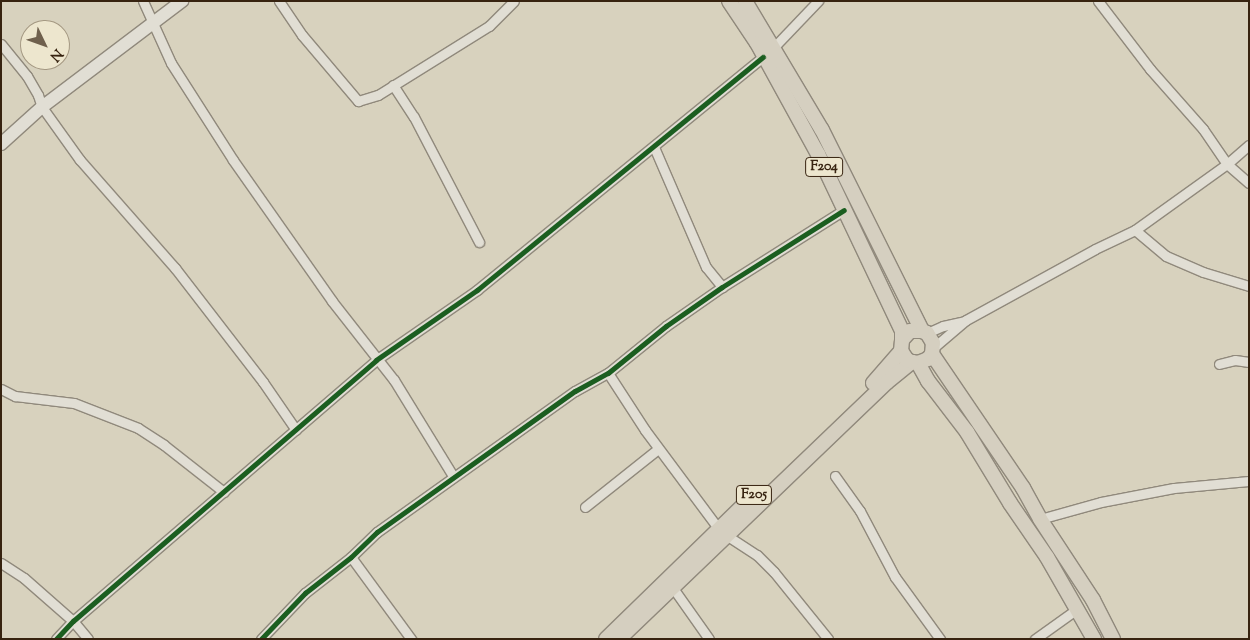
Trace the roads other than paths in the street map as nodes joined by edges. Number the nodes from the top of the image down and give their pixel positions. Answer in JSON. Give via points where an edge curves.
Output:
{"nodes":[{"id":1,"x":143,"y":1,"type":"edge"},
{"id":2,"x":182,"y":1,"type":"edge"},
{"id":3,"x":279,"y":1,"type":"edge"},
{"id":4,"x":514,"y":1,"type":"edge"},
{"id":5,"x":730,"y":1,"type":"edge"},
{"id":6,"x":746,"y":1,"type":"edge"},
{"id":7,"x":818,"y":1,"type":"edge"},
{"id":8,"x":1098,"y":1,"type":"edge"},
{"id":9,"x":152,"y":23,"type":"junction"},
{"id":10,"x":1,"y":44,"type":"edge"},
{"id":11,"x":774,"y":47,"type":"junction"},
{"id":12,"x":763,"y":57,"type":"junction"},
{"id":13,"x":393,"y":85,"type":"junction"},
{"id":14,"x":42,"y":107,"type":"junction"},
{"id":15,"x":1,"y":144,"type":"edge"},
{"id":16,"x":1249,"y":145,"type":"edge"},
{"id":17,"x":654,"y":147,"type":"junction"},
{"id":18,"x":1227,"y":164,"type":"junction"},
{"id":19,"x":1249,"y":183,"type":"edge"},
{"id":20,"x":844,"y":210,"type":"junction"},
{"id":21,"x":1135,"y":230,"type":"junction"},
{"id":22,"x":479,"y":242,"type":"dead end"},
{"id":23,"x":1249,"y":286,"type":"edge"},
{"id":24,"x":722,"y":287,"type":"junction"},
{"id":25,"x":966,"y":320,"type":"junction"},
{"id":26,"x":924,"y":332,"type":"junction"},
{"id":27,"x":901,"y":346,"type":"junction"},
{"id":28,"x":933,"y":351,"type":"junction"},
{"id":29,"x":376,"y":360,"type":"junction"},
{"id":30,"x":1249,"y":362,"type":"edge"},
{"id":31,"x":915,"y":363,"type":"junction"},
{"id":32,"x":1219,"y":364,"type":"dead end"},
{"id":33,"x":608,"y":373,"type":"junction"},
{"id":34,"x":1,"y":389,"type":"edge"},
{"id":35,"x":296,"y":430,"type":"junction"},
{"id":36,"x":658,"y":449,"type":"junction"},
{"id":37,"x":453,"y":476,"type":"junction"},
{"id":38,"x":835,"y":476,"type":"dead end"},
{"id":39,"x":1249,"y":481,"type":"edge"},
{"id":40,"x":224,"y":492,"type":"junction"},
{"id":41,"x":586,"y":507,"type":"dead end"},
{"id":42,"x":1040,"y":519,"type":"junction"},
{"id":43,"x":722,"y":531,"type":"junction"},
{"id":44,"x":351,"y":556,"type":"junction"},
{"id":45,"x":1,"y":563,"type":"edge"},
{"id":46,"x":673,"y":588,"type":"junction"},
{"id":47,"x":1077,"y":609,"type":"junction"},
{"id":48,"x":73,"y":622,"type":"junction"},
{"id":49,"x":56,"y":639,"type":"edge"},
{"id":50,"x":88,"y":639,"type":"edge"},
{"id":51,"x":261,"y":639,"type":"edge"},
{"id":52,"x":411,"y":639,"type":"edge"},
{"id":53,"x":606,"y":639,"type":"edge"},
{"id":54,"x":619,"y":639,"type":"edge"},
{"id":55,"x":709,"y":639,"type":"edge"},
{"id":56,"x":828,"y":639,"type":"edge"},
{"id":57,"x":940,"y":639,"type":"edge"},
{"id":58,"x":1035,"y":639,"type":"edge"},
{"id":59,"x":1094,"y":639,"type":"edge"},
{"id":60,"x":1113,"y":639,"type":"edge"}],
"edges":[{"from":1,"to":9,"type":"street"},
{"from":2,"to":9,"type":"street"},
{"from":3,"to":13,"type":"street","via":[[308,42],[358,101],[378,95]]},
{"from":4,"to":13,"type":"street","via":[[488,26]]},
{"from":5,"to":12,"type":"main road","number":"F204"},
{"from":6,"to":11,"type":"main road","number":"F204"},
{"from":7,"to":11,"type":"street"},
{"from":8,"to":18,"type":"street","via":[[1150,69],[1203,129]]},
{"from":9,"to":14,"type":"street"},
{"from":9,"to":29,"type":"street","via":[[171,63],[233,160]]},
{"from":10,"to":14,"type":"street","via":[[27,76]]},
{"from":11,"to":26,"type":"main road","number":"F204","via":[[822,130]]},
{"from":12,"to":17,"type":"street"},
{"from":12,"to":20,"type":"main road","number":"F204","via":[[818,154]]},
{"from":13,"to":22,"type":"street","via":[[414,117]]},
{"from":14,"to":15,"type":"street"},
{"from":14,"to":35,"type":"street","via":[[80,160],[175,268]]},
{"from":16,"to":18,"type":"street"},
{"from":17,"to":24,"type":"street","via":[[706,267]]},
{"from":17,"to":29,"type":"street","via":[[477,290]]},
{"from":18,"to":19,"type":"street"},
{"from":18,"to":21,"type":"street"},
{"from":20,"to":24,"type":"street"},
{"from":20,"to":27,"type":"main road","number":"F204","via":[[902,331]]},
{"from":21,"to":23,"type":"street","via":[[1166,256]]},
{"from":21,"to":25,"type":"street"},
{"from":24,"to":33,"type":"street","via":[[666,326]]},
{"from":25,"to":26,"type":"street"},
{"from":25,"to":28,"type":"street"},
{"from":26,"to":27,"type":"main road","via":[[910,331]]},
{"from":26,"to":28,"type":"main road","number":"F204","via":[[933,343]]},
{"from":27,"to":31,"type":"main road","number":"F204","via":[[903,356]]},
{"from":27,"to":43,"type":"main road","number":"F205","via":[[848,408]]},
{"from":28,"to":31,"type":"main road","via":[[928,359]]},
{"from":28,"to":42,"type":"main road","number":"F204"},
{"from":29,"to":35,"type":"street"},
{"from":29,"to":37,"type":"street","via":[[394,380]]},
{"from":30,"to":32,"type":"street","via":[[1235,360]]},
{"from":31,"to":43,"type":"main road","number":"F205","via":[[886,382]]},
{"from":31,"to":47,"type":"main road","number":"F204","via":[[967,432]]},
{"from":33,"to":36,"type":"street"},
{"from":33,"to":37,"type":"street","via":[[576,391]]},
{"from":34,"to":40,"type":"street","via":[[15,396],[74,403],[138,428],[164,444]]},
{"from":35,"to":40,"type":"street"},
{"from":36,"to":41,"type":"street"},
{"from":36,"to":43,"type":"street"},
{"from":37,"to":44,"type":"street","via":[[376,532]]},
{"from":38,"to":57,"type":"street","via":[[860,511],[895,577]]},
{"from":39,"to":42,"type":"street","via":[[1174,488],[1102,502]]},
{"from":40,"to":48,"type":"street"},
{"from":42,"to":60,"type":"main road","number":"F204","via":[[1093,600]]},
{"from":43,"to":46,"type":"main road","number":"F205"},
{"from":43,"to":53,"type":"main road","number":"F205"},
{"from":43,"to":56,"type":"street","via":[[774,572]]},
{"from":44,"to":51,"type":"street","via":[[305,594]]},
{"from":44,"to":52,"type":"street"},
{"from":45,"to":48,"type":"street","via":[[24,578]]},
{"from":46,"to":54,"type":"main road","number":"F205"},
{"from":46,"to":55,"type":"street"},
{"from":47,"to":58,"type":"street"},
{"from":47,"to":59,"type":"main road","number":"F204"},
{"from":48,"to":49,"type":"street"},
{"from":48,"to":50,"type":"street"}]}
